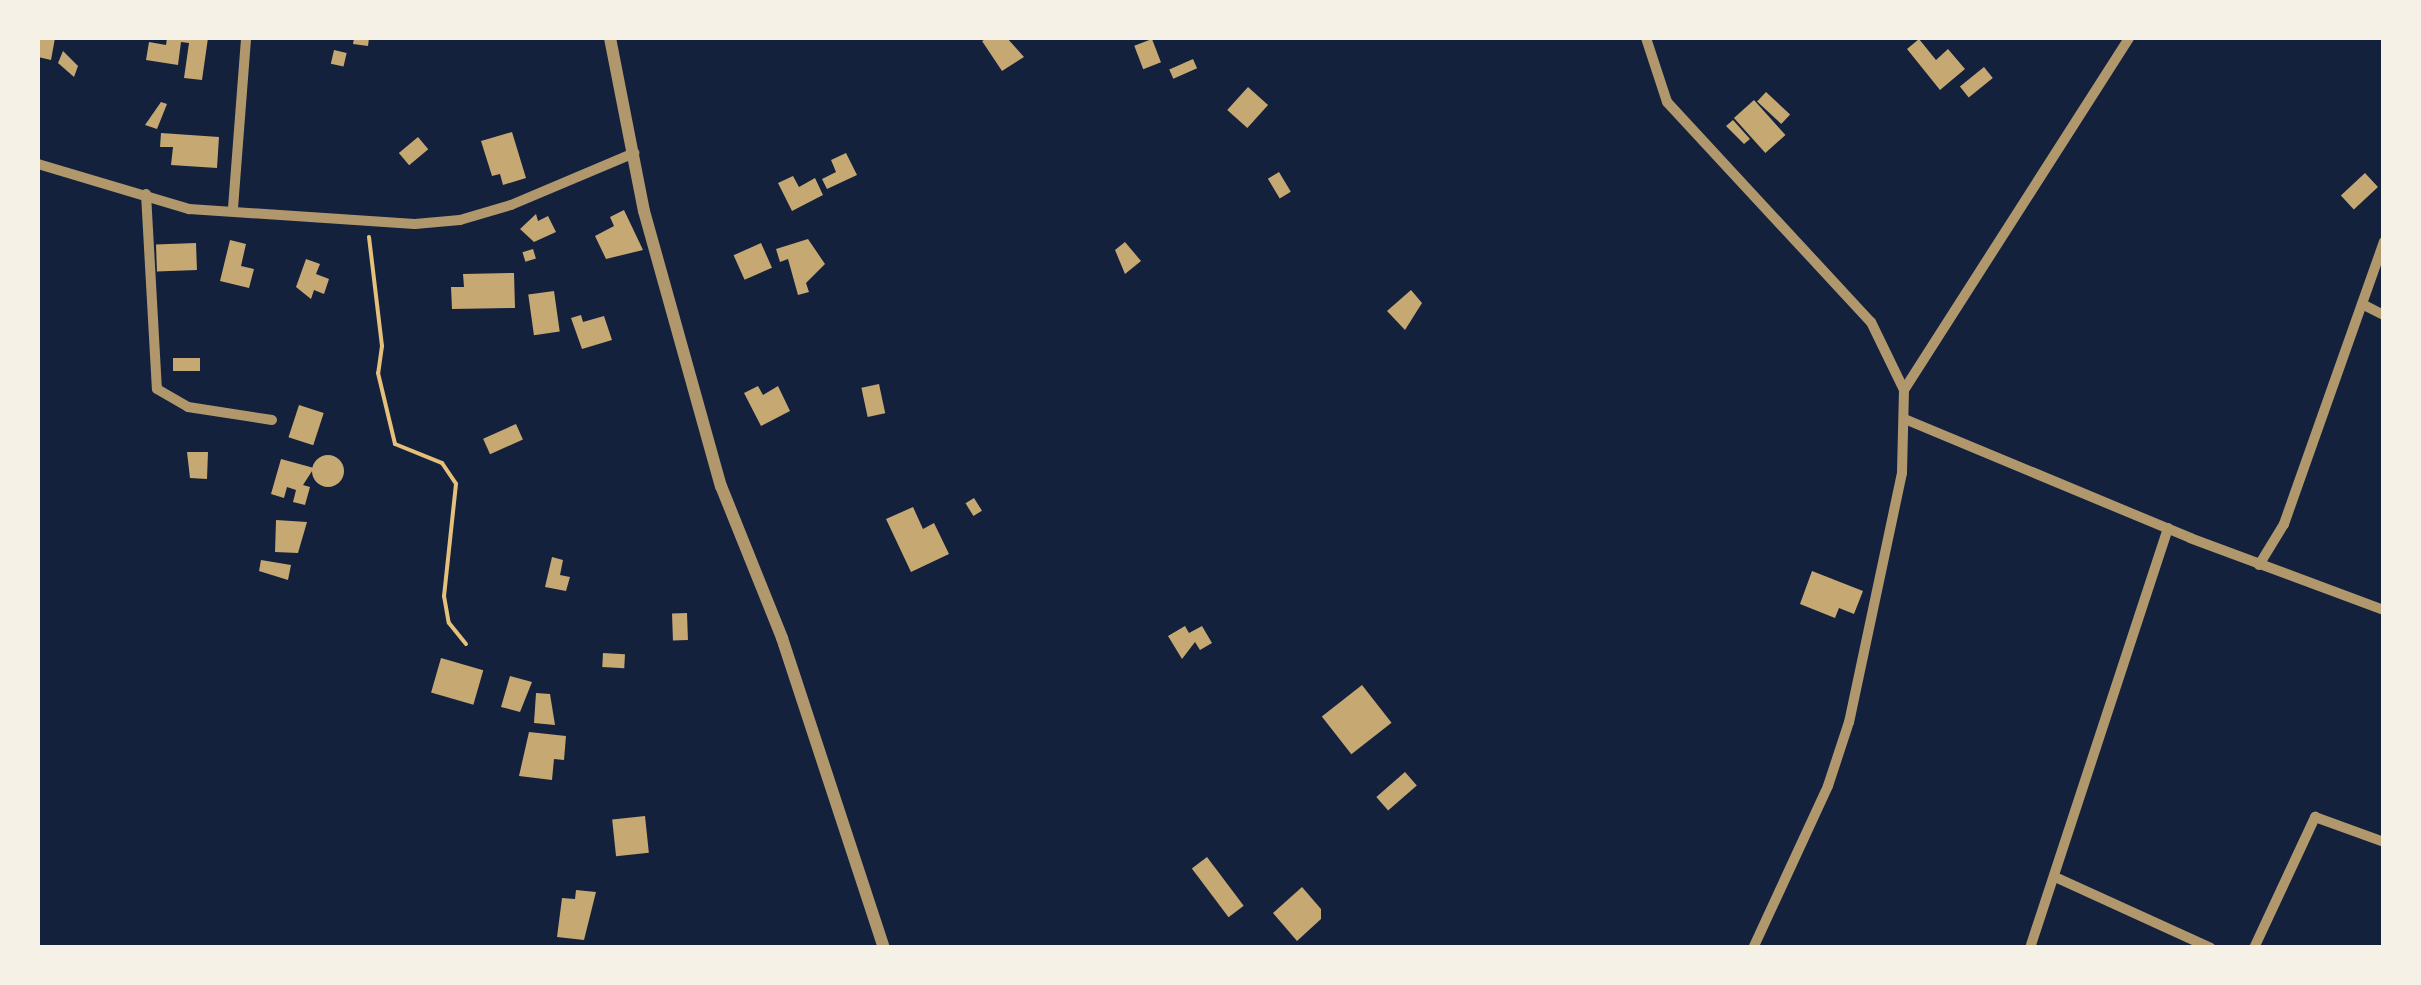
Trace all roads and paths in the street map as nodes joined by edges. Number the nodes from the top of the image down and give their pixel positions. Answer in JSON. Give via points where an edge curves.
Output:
{"nodes":[{"id":1,"x":246,"y":38,"type":"edge"},
{"id":2,"x":610,"y":38,"type":"edge"},
{"id":3,"x":1646,"y":38,"type":"edge"},
{"id":4,"x":2129,"y":38,"type":"edge"},
{"id":5,"x":634,"y":153,"type":"junction"},
{"id":6,"x":38,"y":164,"type":"edge"},
{"id":7,"x":146,"y":194,"type":"junction"},
{"id":8,"x":233,"y":208,"type":"junction"},
{"id":9,"x":366,"y":222,"type":"junction"},
{"id":10,"x":2384,"y":241,"type":"edge"},
{"id":11,"x":2362,"y":304,"type":"junction"},
{"id":12,"x":2384,"y":314,"type":"edge"},
{"id":13,"x":1904,"y":390,"type":"junction"},
{"id":14,"x":272,"y":420,"type":"dead end"},
{"id":15,"x":1907,"y":420,"type":"junction"},
{"id":16,"x":2168,"y":528,"type":"junction"},
{"id":17,"x":2259,"y":565,"type":"junction"},
{"id":18,"x":2384,"y":610,"type":"edge"},
{"id":19,"x":466,"y":644,"type":"dead end"},
{"id":20,"x":2384,"y":842,"type":"edge"},
{"id":21,"x":2055,"y":876,"type":"junction"},
{"id":22,"x":884,"y":948,"type":"edge"},
{"id":23,"x":1753,"y":948,"type":"edge"},
{"id":24,"x":2030,"y":948,"type":"edge"},
{"id":25,"x":2211,"y":948,"type":"edge"},
{"id":26,"x":2254,"y":948,"type":"edge"}],
"edges":[{"from":1,"to":8,"type":"street"},
{"from":2,"to":5,"type":"street"},
{"from":3,"to":13,"type":"street","via":[[1667,102],[1871,322]]},
{"from":4,"to":13,"type":"street"},
{"from":5,"to":9,"type":"street","via":[[460,220]]},
{"from":5,"to":22,"type":"street","via":[[721,486],[782,638]]},
{"from":6,"to":7,"type":"street"},
{"from":7,"to":8,"type":"street","via":[[189,209]]},
{"from":7,"to":14,"type":"street","via":[[157,389],[188,406]]},
{"from":8,"to":9,"type":"street"},
{"from":9,"to":19,"type":"path","via":[[382,346],[378,373],[395,444],[442,463],[456,484],[444,596],[449,623]]},
{"from":10,"to":11,"type":"street"},
{"from":11,"to":12,"type":"street"},
{"from":11,"to":17,"type":"street","via":[[2284,524]]},
{"from":13,"to":15,"type":"street"},
{"from":15,"to":16,"type":"street"},
{"from":15,"to":23,"type":"street","via":[[1879,596],[1849,722],[1828,786]]},
{"from":16,"to":17,"type":"street"},
{"from":16,"to":21,"type":"street"},
{"from":17,"to":18,"type":"street"},
{"from":20,"to":26,"type":"street","via":[[2328,818],[2309,822]]},
{"from":21,"to":24,"type":"street"},
{"from":21,"to":25,"type":"street"}]}
